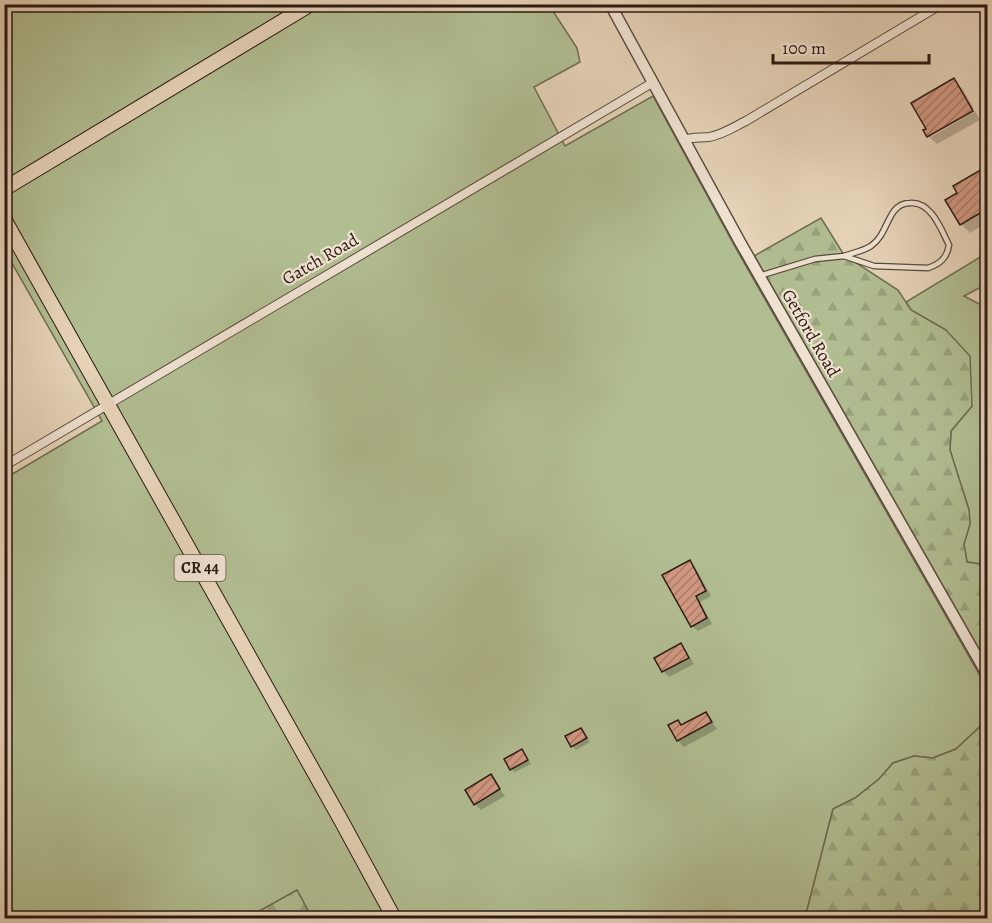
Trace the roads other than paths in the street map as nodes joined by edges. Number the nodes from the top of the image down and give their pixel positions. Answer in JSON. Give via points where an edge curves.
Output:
{"nodes":[{"id":1,"x":311,"y":4,"type":"edge"},
{"id":2,"x":610,"y":4,"type":"edge"},
{"id":3,"x":942,"y":4,"type":"edge"},
{"id":4,"x":652,"y":82,"type":"junction"},
{"id":5,"x":683,"y":140,"type":"junction"},
{"id":6,"x":4,"y":189,"type":"edge"},
{"id":7,"x":4,"y":219,"type":"edge"},
{"id":8,"x":844,"y":256,"type":"junction"},
{"id":9,"x":759,"y":276,"type":"junction"},
{"id":10,"x":108,"y":404,"type":"junction"},
{"id":11,"x":4,"y":466,"type":"edge"},
{"id":12,"x":987,"y":676,"type":"edge"},
{"id":13,"x":394,"y":918,"type":"edge"}],
"edges":[{"from":1,"to":6,"type":"main road"},
{"from":2,"to":4,"type":"street","name":"Getford Road"},
{"from":3,"to":5,"type":"street","via":[[746,121],[721,134]]},
{"from":4,"to":5,"type":"street","name":"Getford Road"},
{"from":4,"to":10,"type":"street","name":"Gatch Road"},
{"from":5,"to":9,"type":"street","name":"Getford Road"},
{"from":7,"to":10,"type":"main road","number":"CR 44"},
{"from":8,"to":8,"type":"lane","via":[[874,266],[928,268],[944,259],[949,245],[927,207],[908,203],[894,210],[872,245]]},
{"from":8,"to":9,"type":"lane","via":[[815,259]]},
{"from":9,"to":12,"type":"street","name":"Getford Road"},
{"from":10,"to":11,"type":"street","name":"Gatch Road"},
{"from":10,"to":13,"type":"main road","number":"CR 44"}]}
